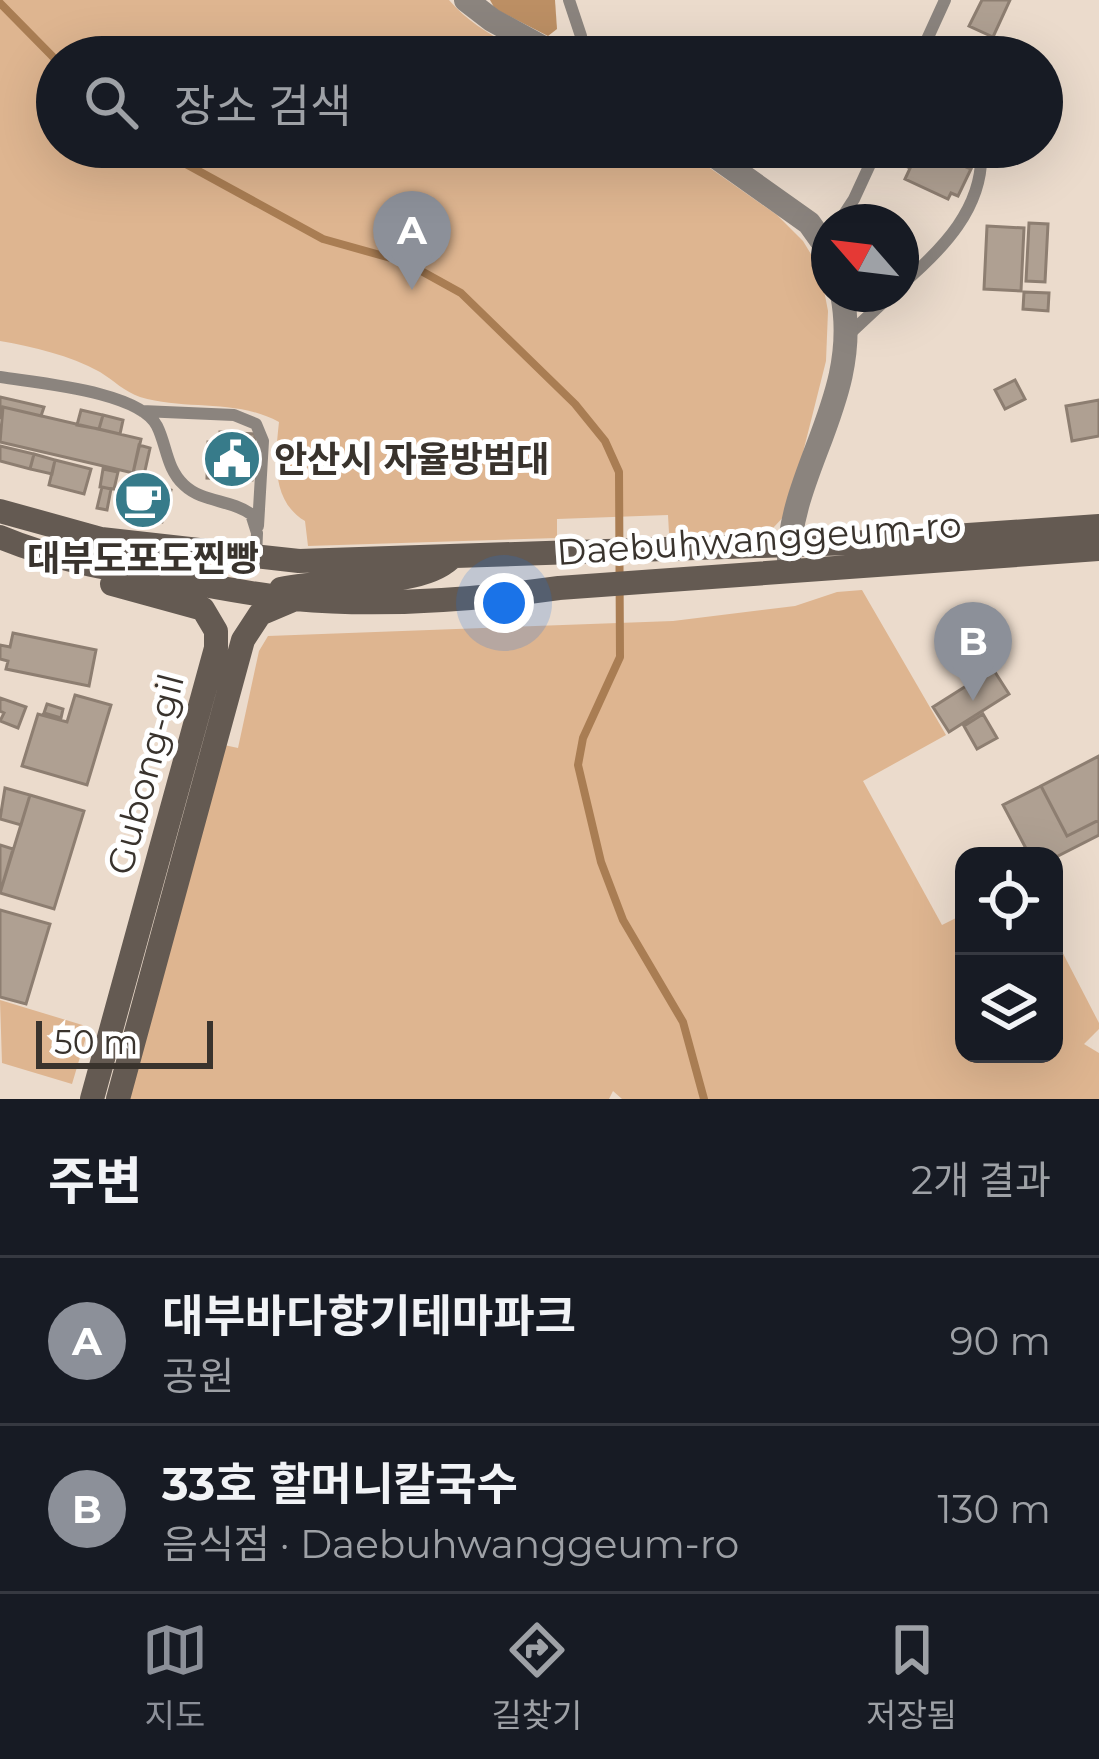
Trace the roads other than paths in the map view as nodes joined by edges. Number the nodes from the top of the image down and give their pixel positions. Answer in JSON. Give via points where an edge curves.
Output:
{"nodes":[{"id":1,"x":466,"y":0,"type":"edge"},
{"id":2,"x":569,"y":0,"type":"edge"},
{"id":3,"x":945,"y":0,"type":"edge"},
{"id":4,"x":521,"y":36,"type":"edge"},
{"id":5,"x":581,"y":36,"type":"edge"},
{"id":6,"x":929,"y":36,"type":"edge"},
{"id":7,"x":733,"y":168,"type":"edge"},
{"id":8,"x":867,"y":168,"type":"edge"},
{"id":9,"x":979,"y":168,"type":"edge"},
{"id":10,"x":847,"y":204,"type":"edge"},
{"id":11,"x":811,"y":222,"type":"edge"},
{"id":12,"x":919,"y":267,"type":"edge"},
{"id":13,"x":844,"y":312,"type":"edge"},
{"id":14,"x":872,"y":312,"type":"edge"},
{"id":15,"x":846,"y":336,"type":"junction"},
{"id":16,"x":0,"y":377,"type":"edge"},
{"id":17,"x":142,"y":411,"type":"junction"},
{"id":18,"x":0,"y":511,"type":"edge"},
{"id":19,"x":1099,"y":526,"type":"edge"},
{"id":20,"x":0,"y":537,"type":"edge"},
{"id":21,"x":789,"y":544,"type":"junction"},
{"id":22,"x":256,"y":546,"type":"junction"},
{"id":23,"x":1099,"y":549,"type":"edge"},
{"id":24,"x":183,"y":550,"type":"junction"},
{"id":25,"x":452,"y":557,"type":"junction"},
{"id":26,"x":68,"y":561,"type":"junction"},
{"id":27,"x":790,"y":572,"type":"junction"},
{"id":28,"x":231,"y":589,"type":"junction"},
{"id":29,"x":263,"y":594,"type":"junction"},
{"id":30,"x":295,"y":599,"type":"junction"},
{"id":31,"x":236,"y":616,"type":"junction"},
{"id":32,"x":226,"y":655,"type":"junction"},
{"id":33,"x":92,"y":1099,"type":"edge"},
{"id":34,"x":118,"y":1099,"type":"edge"}],
"edges":[{"from":1,"to":4,"type":"street"},
{"from":2,"to":5,"type":"lane"},
{"from":3,"to":6,"type":"lane"},
{"from":7,"to":11,"type":"street"},
{"from":8,"to":10,"type":"lane"},
{"from":9,"to":12,"type":"lane","via":[[957,230]]},
{"from":13,"to":15,"type":"street"},
{"from":14,"to":15,"type":"lane"},
{"from":15,"to":21,"type":"street","via":[[839,388]]},
{"from":16,"to":17,"type":"lane"},
{"from":17,"to":22,"type":"lane","via":[[186,487],[251,514]]},
{"from":17,"to":22,"type":"lane","via":[[235,415],[256,424],[263,441]]},
{"from":18,"to":24,"type":"main road","name":"Daebuhwanggeum-ro","via":[[101,539]]},
{"from":19,"to":21,"type":"main road","name":"Daebuhwanggeum-ro"},
{"from":20,"to":26,"type":"main road","name":"Daebuhwanggeum-ro"},
{"from":21,"to":25,"type":"main road","name":"Daebuhwanggeum-ro"},
{"from":21,"to":27,"type":"street"},
{"from":22,"to":24,"type":"main road","name":"Daebuhwanggeum-ro"},
{"from":22,"to":25,"type":"main road","name":"Daebuhwanggeum-ro","via":[[345,561]]},
{"from":23,"to":27,"type":"main road","name":"Daebuhwanggeum-ro"},
{"from":24,"to":28,"type":"main road","via":[[218,564]]},
{"from":25,"to":29,"type":"main road","via":[[416,577]]},
{"from":26,"to":28,"type":"main road","name":"Daebuhwanggeum-ro"},
{"from":26,"to":32,"type":"main road","name":"Gubong-gil","via":[[105,582],[203,609]]},
{"from":27,"to":30,"type":"main road","name":"Daebuhwanggeum-ro","via":[[504,595]]},
{"from":28,"to":29,"type":"main road","name":"Daebuhwanggeum-ro"},
{"from":28,"to":31,"type":"main road"},
{"from":29,"to":30,"type":"main road","name":"Daebuhwanggeum-ro"},
{"from":29,"to":31,"type":"main road"},
{"from":30,"to":32,"type":"main road","name":"Gubong-gil","via":[[260,614]]},
{"from":31,"to":32,"type":"main road"},
{"from":32,"to":33,"type":"main road","name":"Gubong-gil"},
{"from":32,"to":34,"type":"main road","name":"Gubong-gil"}]}
